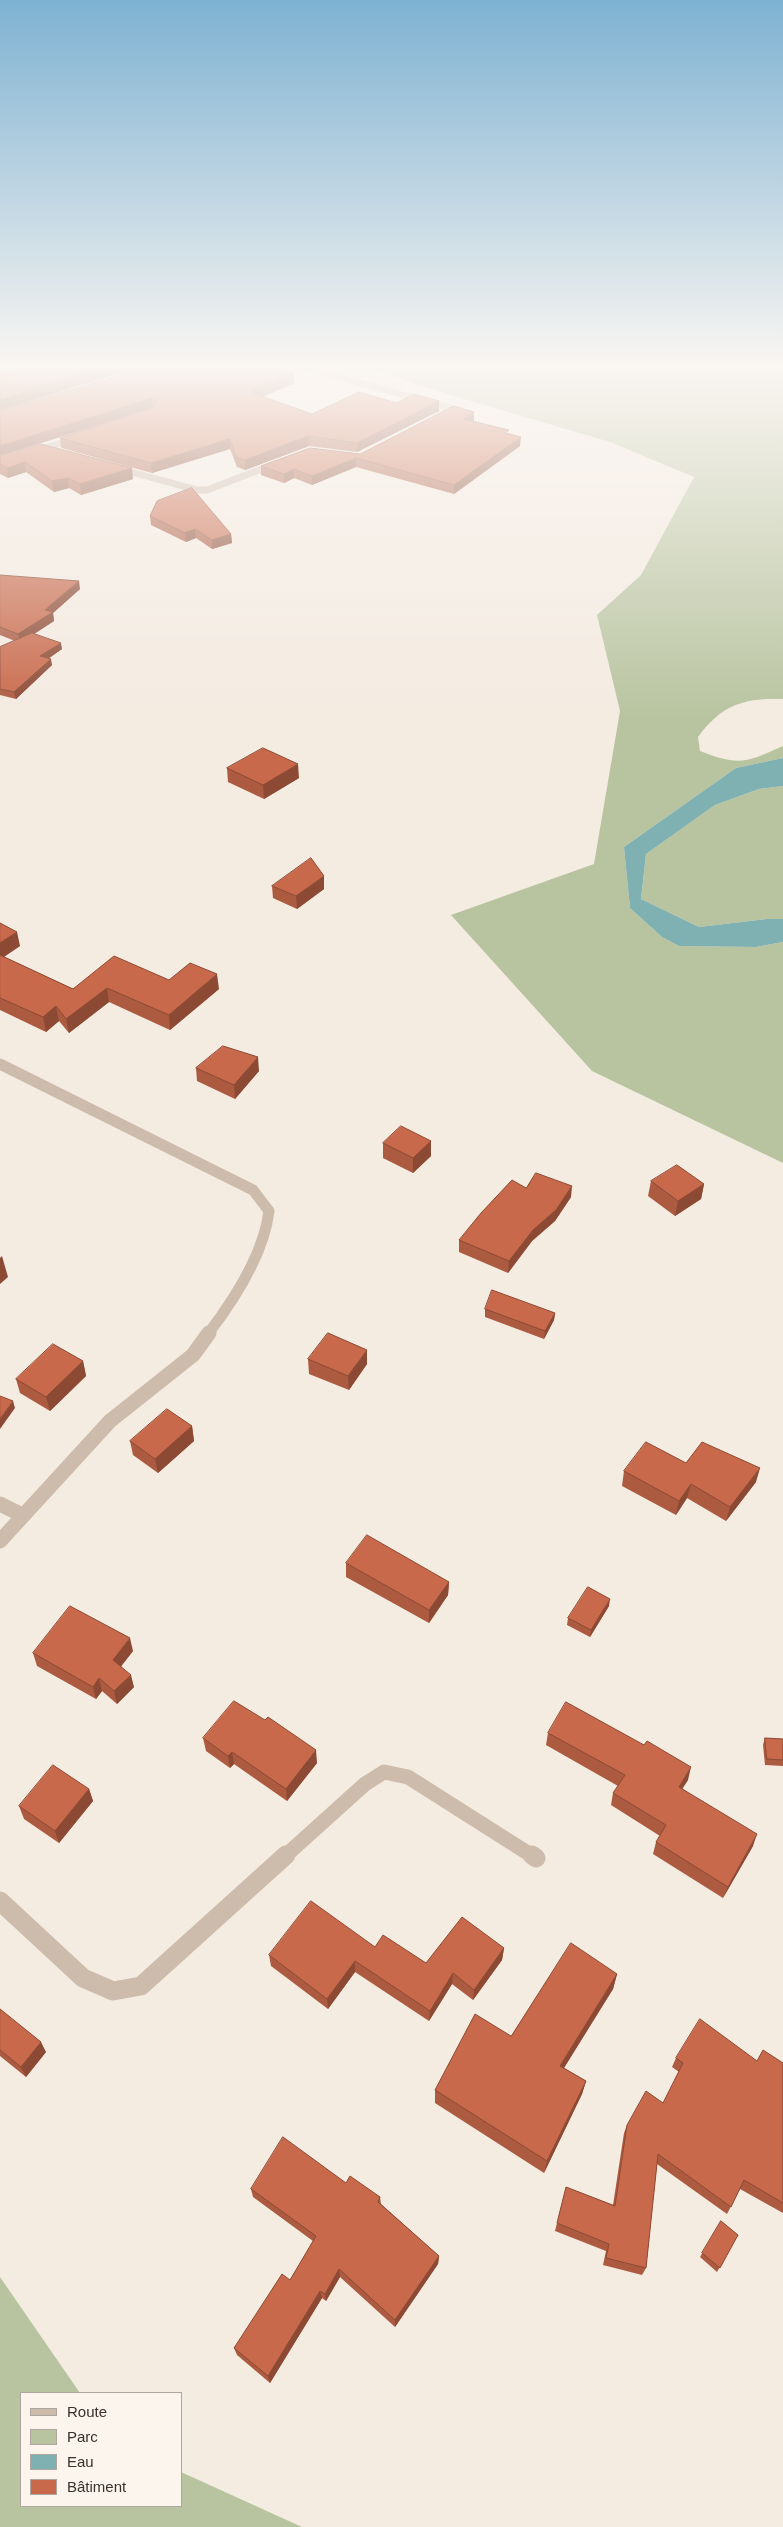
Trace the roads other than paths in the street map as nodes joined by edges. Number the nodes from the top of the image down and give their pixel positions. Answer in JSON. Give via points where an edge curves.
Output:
{"nodes":[{"id":1,"x":166,"y":482,"type":"edge"},
{"id":2,"x":228,"y":482,"type":"edge"},
{"id":3,"x":0,"y":1064,"type":"edge"},
{"id":4,"x":0,"y":1504,"type":"edge"},
{"id":5,"x":22,"y":1515,"type":"junction"},
{"id":6,"x":0,"y":1541,"type":"edge"},
{"id":7,"x":536,"y":1858,"type":"dead end"},
{"id":8,"x":0,"y":1901,"type":"edge"}],
"edges":[{"from":1,"to":2,"type":"street","via":[[207,490]]},
{"from":3,"to":5,"type":"street","via":[[253,1190],[269,1211],[266,1230],[234,1300],[193,1355],[110,1421]]},
{"from":4,"to":5,"type":"street"},
{"from":5,"to":6,"type":"street"},
{"from":7,"to":8,"type":"street","via":[[408,1777],[384,1772],[365,1784],[141,1986],[112,1991],[83,1978]]}]}
